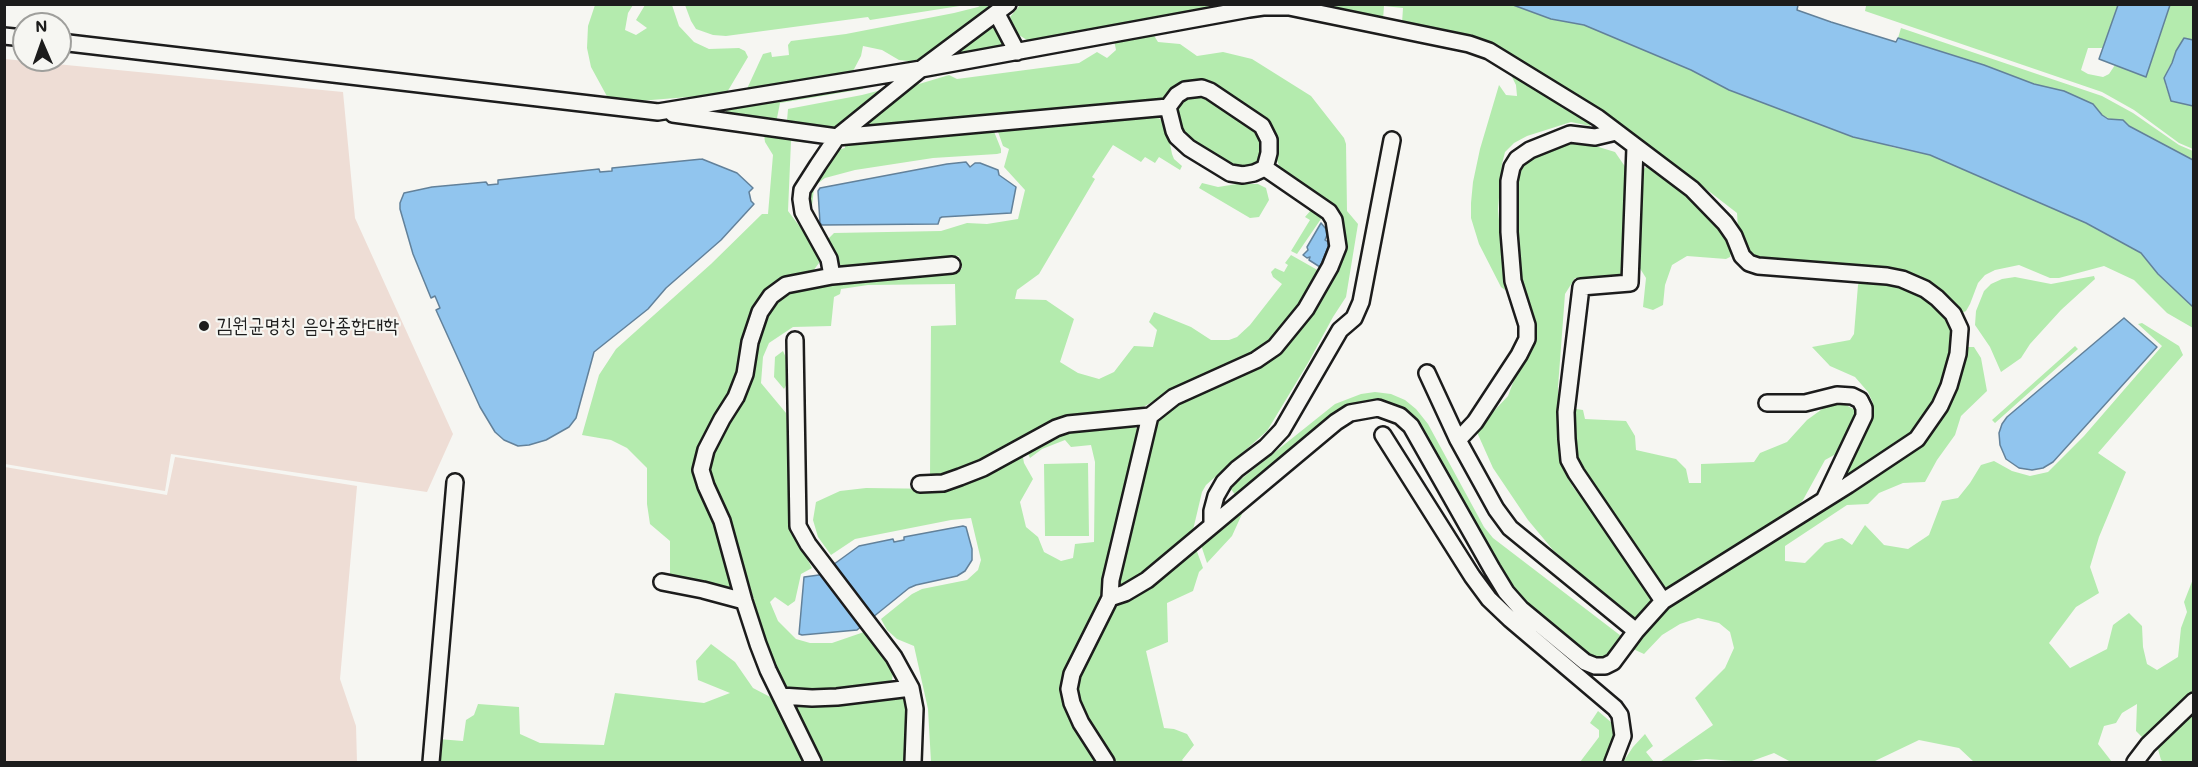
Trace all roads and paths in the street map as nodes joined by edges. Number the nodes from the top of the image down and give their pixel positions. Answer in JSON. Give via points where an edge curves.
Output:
{"nodes":[{"id":1,"x":1003,"y":9,"type":"edge"},
{"id":2,"x":72,"y":43,"type":"edge"},
{"id":3,"x":1017,"y":52,"type":"junction"},
{"id":4,"x":921,"y":69,"type":"junction"},
{"id":5,"x":1168,"y":106,"type":"junction"},
{"id":6,"x":658,"y":112,"type":"junction"},
{"id":7,"x":1616,"y":132,"type":"junction"},
{"id":8,"x":837,"y":137,"type":"junction"},
{"id":9,"x":1392,"y":140,"type":"dead end"},
{"id":10,"x":1635,"y":147,"type":"junction"},
{"id":11,"x":1264,"y":168,"type":"junction"},
{"id":12,"x":952,"y":265,"type":"dead end"},
{"id":13,"x":832,"y":276,"type":"junction"},
{"id":14,"x":795,"y":340,"type":"dead end"},
{"id":15,"x":1427,"y":373,"type":"dead end"},
{"id":16,"x":1767,"y":403,"type":"dead end"},
{"id":17,"x":1150,"y":416,"type":"junction"},
{"id":18,"x":1383,"y":435,"type":"dead end"},
{"id":19,"x":1458,"y":440,"type":"junction"},
{"id":20,"x":455,"y":482,"type":"dead end"},
{"id":21,"x":920,"y":484,"type":"dead end"},
{"id":22,"x":1825,"y":498,"type":"junction"},
{"id":23,"x":1212,"y":525,"type":"junction"},
{"id":24,"x":662,"y":582,"type":"dead end"},
{"id":25,"x":1110,"y":598,"type":"junction"},
{"id":26,"x":744,"y":601,"type":"junction"},
{"id":27,"x":1663,"y":601,"type":"junction"},
{"id":28,"x":1636,"y":631,"type":"junction"},
{"id":29,"x":911,"y":688,"type":"junction"},
{"id":30,"x":781,"y":696,"type":"junction"},
{"id":31,"x":2193,"y":701,"type":"edge"},
{"id":32,"x":2143,"y":760,"type":"edge"},
{"id":33,"x":431,"y":762,"type":"edge"},
{"id":34,"x":813,"y":762,"type":"edge"},
{"id":35,"x":913,"y":762,"type":"edge"},
{"id":36,"x":1106,"y":762,"type":"edge"},
{"id":37,"x":1613,"y":762,"type":"edge"}],
"edges":[{"from":1,"to":3,"type":"street"},
{"from":1,"to":4,"type":"street"},
{"from":2,"to":6,"type":"street"},
{"from":3,"to":4,"type":"street"},
{"from":3,"to":7,"type":"street","via":[[1263,6],[1289,7],[1489,51]]},
{"from":4,"to":6,"type":"street"},
{"from":4,"to":8,"type":"street"},
{"from":5,"to":8,"type":"street"},
{"from":5,"to":11,"type":"street","via":[[1174,131],[1189,148],[1230,173],[1242,175]]},
{"from":5,"to":11,"type":"street","via":[[1177,95],[1193,87],[1210,91],[1262,126],[1269,140]]},
{"from":6,"to":8,"type":"street"},
{"from":7,"to":10,"type":"street"},
{"from":7,"to":19,"type":"street","via":[[1595,137],[1570,134],[1530,150],[1512,167],[1509,232],[1513,280],[1527,325],[1527,339],[1475,422]]},
{"from":8,"to":13,"type":"street","via":[[802,190],[801,199],[803,212],[829,259]]},
{"from":9,"to":23,"type":"street","via":[[1358,310],[1329,347],[1282,430],[1224,482],[1216,496]]},
{"from":10,"to":22,"type":"street","via":[[1692,189],[1725,223],[1749,262],[1902,279],[1925,289],[1953,314],[1960,328],[1958,354],[1940,406],[1917,439]]},
{"from":10,"to":27,"type":"street","via":[[1630,283],[1581,287],[1566,412],[1567,439],[1569,460],[1576,473]]},
{"from":11,"to":17,"type":"street","via":[[1329,212],[1338,247],[1330,267],[1306,309],[1275,347],[1256,360],[1174,397]]},
{"from":12,"to":13,"type":"street"},
{"from":13,"to":26,"type":"street","via":[[786,285],[771,296],[760,312],[736,397],[706,450],[701,470],[722,521]]},
{"from":14,"to":29,"type":"street","via":[[798,526],[894,657]]},
{"from":15,"to":19,"type":"street"},
{"from":16,"to":22,"type":"street","via":[[1806,403],[1837,395],[1860,400],[1864,416]]},
{"from":17,"to":21,"type":"street","via":[[1068,424],[983,468],[943,483]]},
{"from":17,"to":25,"type":"street"},
{"from":18,"to":37,"type":"street","via":[[1490,599],[1615,708],[1623,736]]},
{"from":19,"to":28,"type":"street","via":[[1510,528]]},
{"from":20,"to":33,"type":"street"},
{"from":22,"to":27,"type":"street"},
{"from":23,"to":25,"type":"street","via":[[1147,580]]},
{"from":23,"to":28,"type":"street","via":[[1336,422],[1350,413],[1378,408],[1400,416],[1411,426],[1492,569],[1521,609],[1596,666],[1613,662]]},
{"from":24,"to":26,"type":"street"},
{"from":25,"to":36,"type":"street","via":[[1072,674],[1069,689],[1081,723]]},
{"from":26,"to":30,"type":"street"},
{"from":27,"to":28,"type":"street"},
{"from":29,"to":30,"type":"street","via":[[837,697]]},
{"from":29,"to":35,"type":"street","via":[[916,718]]},
{"from":30,"to":34,"type":"street"},
{"from":31,"to":32,"type":"street","via":[[2148,745]]}]}
